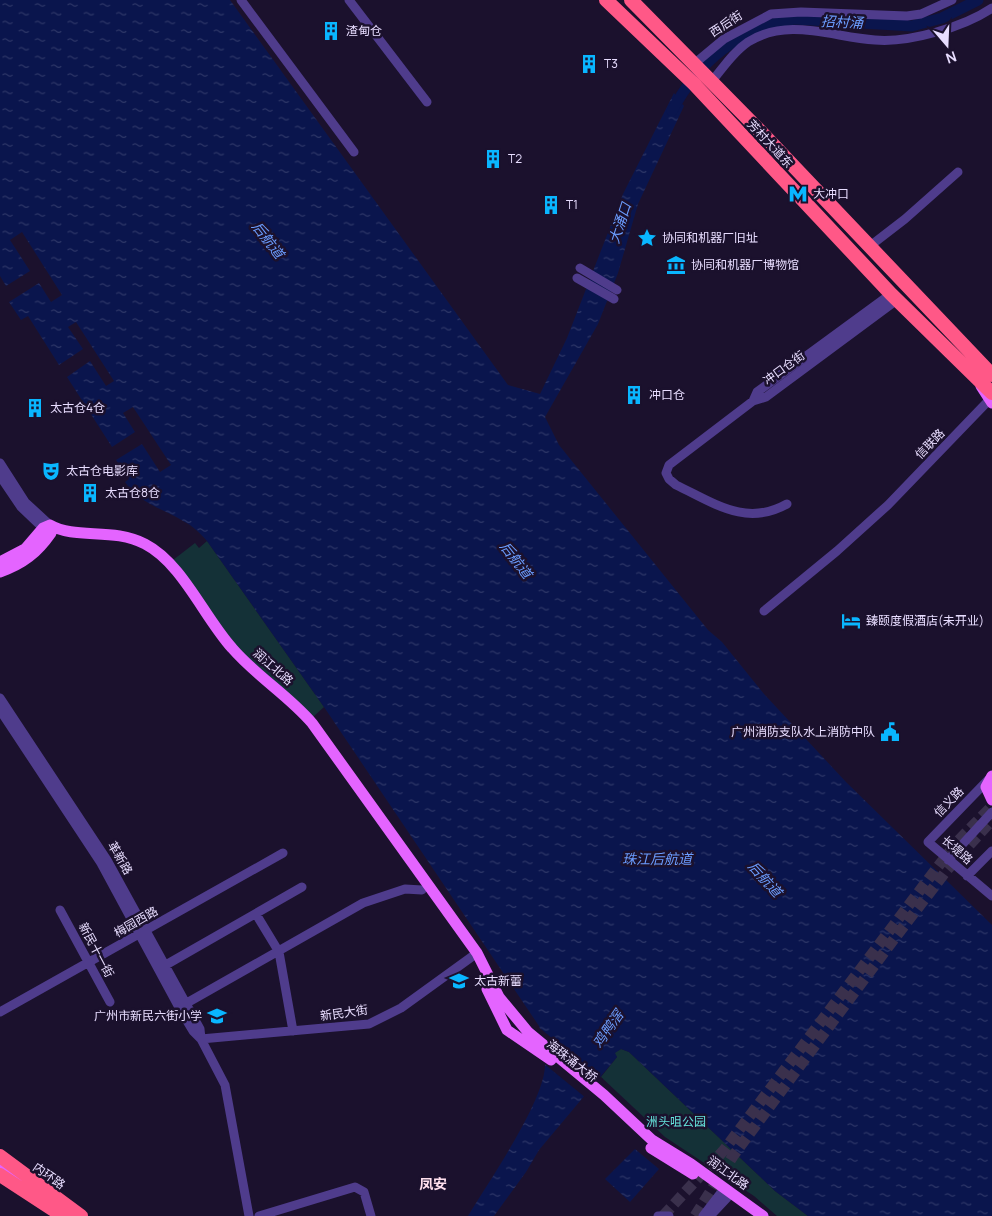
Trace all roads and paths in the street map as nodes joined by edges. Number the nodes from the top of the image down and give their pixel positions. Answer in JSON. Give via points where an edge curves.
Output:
{"nodes":[{"id":1,"x":241,"y":0,"type":"edge"},
{"id":2,"x":349,"y":0,"type":"edge"},
{"id":3,"x":606,"y":0,"type":"edge"},
{"id":4,"x":632,"y":0,"type":"edge"},
{"id":5,"x":952,"y":0,"type":"edge"},
{"id":6,"x":991,"y":9,"type":"edge"},
{"id":7,"x":702,"y":72,"type":"junction"},
{"id":8,"x":427,"y":102,"type":"dead end"},
{"id":9,"x":354,"y":152,"type":"dead end"},
{"id":10,"x":958,"y":172,"type":"dead end"},
{"id":11,"x":870,"y":246,"type":"junction"},
{"id":12,"x":580,"y":268,"type":"dead end"},
{"id":13,"x":577,"y":278,"type":"dead end"},
{"id":14,"x":894,"y":297,"type":"junction"},
{"id":15,"x":989,"y":370,"type":"edge"},
{"id":16,"x":991,"y":399,"type":"edge"},
{"id":17,"x":0,"y":463,"type":"edge"},
{"id":18,"x":0,"y":476,"type":"edge"},
{"id":19,"x":787,"y":504,"type":"dead end"},
{"id":20,"x":48,"y":529,"type":"junction"},
{"id":21,"x":0,"y":562,"type":"edge"},
{"id":22,"x":0,"y":572,"type":"edge"},
{"id":23,"x":764,"y":611,"type":"dead end"},
{"id":24,"x":0,"y":698,"type":"edge"},
{"id":25,"x":0,"y":710,"type":"edge"},
{"id":26,"x":990,"y":778,"type":"edge"},
{"id":27,"x":992,"y":800,"type":"edge"},
{"id":28,"x":992,"y":812,"type":"edge"},
{"id":29,"x":928,"y":842,"type":"joint"},
{"id":30,"x":992,"y":850,"type":"edge"},
{"id":31,"x":283,"y":853,"type":"dead end"},
{"id":32,"x":948,"y":860,"type":"junction"},
{"id":33,"x":967,"y":876,"type":"junction"},
{"id":34,"x":302,"y":888,"type":"dead end"},
{"id":35,"x":422,"y":890,"type":"junction"},
{"id":36,"x":992,"y":896,"type":"edge"},
{"id":37,"x":60,"y":910,"type":"dead end"},
{"id":38,"x":256,"y":914,"type":"junction"},
{"id":39,"x":142,"y":933,"type":"junction"},
{"id":40,"x":279,"y":952,"type":"junction"},
{"id":41,"x":476,"y":960,"type":"junction"},
{"id":42,"x":89,"y":963,"type":"junction"},
{"id":43,"x":164,"y":966,"type":"junction"},
{"id":44,"x":110,"y":1002,"type":"dead end"},
{"id":45,"x":185,"y":1004,"type":"junction"},
{"id":46,"x":0,"y":1012,"type":"edge"},
{"id":47,"x":293,"y":1031,"type":"junction"},
{"id":48,"x":201,"y":1039,"type":"junction"},
{"id":49,"x":0,"y":1151,"type":"edge"},
{"id":50,"x":0,"y":1156,"type":"edge"},
{"id":51,"x":673,"y":1158,"type":"junction"},
{"id":52,"x":0,"y":1165,"type":"edge"},
{"id":53,"x":0,"y":1175,"type":"edge"},
{"id":54,"x":0,"y":1181,"type":"edge"},
{"id":55,"x":34,"y":1189,"type":"junction"},
{"id":56,"x":725,"y":1194,"type":"junction"},
{"id":57,"x":69,"y":1202,"type":"junction"},
{"id":58,"x":56,"y":1214,"type":"edge"},
{"id":59,"x":71,"y":1216,"type":"edge"},
{"id":60,"x":80,"y":1216,"type":"edge"},
{"id":61,"x":89,"y":1216,"type":"edge"},
{"id":62,"x":249,"y":1216,"type":"edge"},
{"id":63,"x":259,"y":1216,"type":"edge"},
{"id":64,"x":371,"y":1216,"type":"edge"},
{"id":65,"x":658,"y":1216,"type":"edge"},
{"id":66,"x":668,"y":1216,"type":"edge"},
{"id":67,"x":703,"y":1216,"type":"edge"},
{"id":68,"x":710,"y":1216,"type":"edge"},
{"id":69,"x":751,"y":1216,"type":"edge"},
{"id":70,"x":763,"y":1216,"type":"edge"}],
"edges":[{"from":1,"to":9,"type":"street"},
{"from":2,"to":8,"type":"street"},
{"from":3,"to":14,"type":"highway","name":"芳村大道东","via":[[690,81]]},
{"from":4,"to":7,"type":"highway","name":"芳村大道东"},
{"from":5,"to":7,"type":"street","name":"西后街","via":[[921,14],[907,16],[771,14],[724,39]]},
{"from":6,"to":7,"type":"street","via":[[962,23],[891,41],[804,29],[771,32]]},
{"from":7,"to":11,"type":"highway","name":"芳村大道东"},
{"from":10,"to":11,"type":"street","via":[[905,220]]},
{"from":11,"to":15,"type":"highway","name":"芳村大道东"},
{"from":12,"to":13,"type":"street","via":[[615,295]]},
{"from":14,"to":16,"type":"highway","name":"芳村大道东","via":[[972,375]]},
{"from":14,"to":19,"type":"street","name":"冲口仓街","via":[[757,392],[753,400],[669,465],[666,472],[676,485],[729,510],[752,515],[774,511]]},
{"from":16,"to":23,"type":"street","name":"信联路","via":[[888,505]]},
{"from":17,"to":20,"type":"street","name":"润江北路"},
{"from":18,"to":20,"type":"street","name":"润江北路","via":[[21,507]]},
{"from":20,"to":21,"type":"main road","via":[[25,549]]},
{"from":20,"to":22,"type":"main road","via":[[33,555]]},
{"from":20,"to":35,"type":"main road","name":"润江北路","via":[[66,538],[119,542],[154,559],[225,652],[287,706],[309,731]]},
{"from":20,"to":41,"type":"main road","name":"润江北路","via":[[121,535],[147,545],[162,556],[232,649],[292,701],[312,723]]},
{"from":24,"to":39,"type":"street","name":"革新路","via":[[96,843]]},
{"from":25,"to":39,"type":"street","name":"革新路","via":[[92,849]]},
{"from":26,"to":27,"type":"main road","via":[[986,786]]},
{"from":26,"to":29,"type":"street","name":"信义路"},
{"from":28,"to":32,"type":"street"},
{"from":29,"to":32,"type":"street","name":"长堤路"},
{"from":30,"to":33,"type":"street"},
{"from":31,"to":39,"type":"street","name":"梅园西路"},
{"from":32,"to":33,"type":"street","name":"长堤路"},
{"from":33,"to":36,"type":"street","name":"长堤路"},
{"from":34,"to":38,"type":"street"},
{"from":35,"to":40,"type":"street","via":[[405,889],[363,903]]},
{"from":35,"to":41,"type":"main road","name":"润江北路"},
{"from":37,"to":42,"type":"street","name":"新民十一街"},
{"from":38,"to":40,"type":"street"},
{"from":38,"to":43,"type":"street"},
{"from":39,"to":42,"type":"street","name":"梅园西路"},
{"from":39,"to":43,"type":"street","name":"革新路"},
{"from":39,"to":48,"type":"street","name":"革新路","via":[[188,1025]]},
{"from":40,"to":45,"type":"street"},
{"from":40,"to":47,"type":"street"},
{"from":41,"to":47,"type":"street","name":"新民大街","via":[[401,1008],[368,1024]]},
{"from":41,"to":51,"type":"main road","name":"海珠涌大桥","via":[[499,997],[533,1037],[610,1100]]},
{"from":41,"to":51,"type":"main road","name":"海珠涌大桥","via":[[507,1030],[548,1058],[650,1147]]},
{"from":42,"to":44,"type":"street","name":"新民十一街"},
{"from":42,"to":46,"type":"street","name":"梅园西路"},
{"from":43,"to":45,"type":"street","name":"革新路"},
{"from":45,"to":48,"type":"street","name":"革新路","via":[[200,1029]]},
{"from":47,"to":48,"type":"street","name":"新民大街"},
{"from":48,"to":62,"type":"street","name":"革新路","via":[[225,1085]]},
{"from":49,"to":57,"type":"main road"},
{"from":50,"to":60,"type":"highway"},
{"from":51,"to":56,"type":"main road","name":"润江北路"},
{"from":52,"to":55,"type":"main road"},
{"from":52,"to":58,"type":"highway"},
{"from":52,"to":60,"type":"highway","name":"内环路"},
{"from":53,"to":58,"type":"highway","name":"内环路"},
{"from":54,"to":58,"type":"main road"},
{"from":55,"to":57,"type":"main road"},
{"from":55,"to":59,"type":"street"},
{"from":56,"to":67,"type":"street"},
{"from":56,"to":68,"type":"street"},
{"from":56,"to":69,"type":"main road","name":"润江北路"},
{"from":56,"to":70,"type":"main road","name":"润江北路"},
{"from":57,"to":61,"type":"main road"},
{"from":63,"to":64,"type":"street","via":[[355,1188],[364,1192]]},
{"from":65,"to":66,"type":"street"}]}
